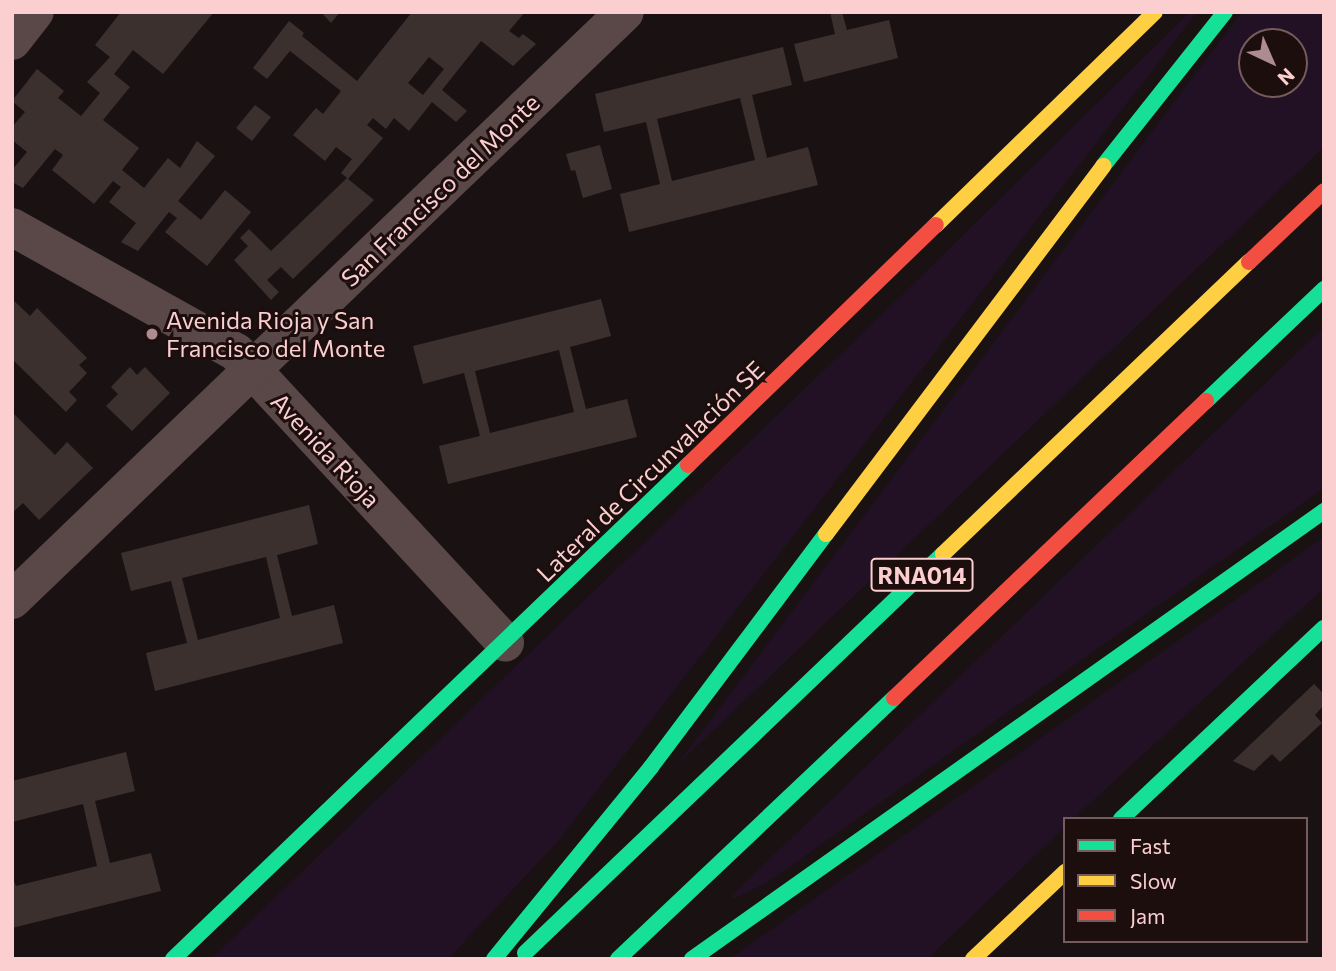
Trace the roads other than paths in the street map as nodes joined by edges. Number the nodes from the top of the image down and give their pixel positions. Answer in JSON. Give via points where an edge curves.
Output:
{"nodes":[{"id":1,"x":35,"y":12,"type":"edge"},
{"id":2,"x":625,"y":12,"type":"edge"},
{"id":3,"x":1155,"y":12,"type":"edge"},
{"id":4,"x":1225,"y":12,"type":"edge"},
{"id":5,"x":12,"y":41,"type":"edge"},
{"id":6,"x":1324,"y":191,"type":"edge"},
{"id":7,"x":12,"y":227,"type":"edge"},
{"id":8,"x":1324,"y":289,"type":"edge"},
{"id":9,"x":252,"y":370,"type":"junction"},
{"id":10,"x":1324,"y":510,"type":"edge"},
{"id":11,"x":12,"y":600,"type":"edge"},
{"id":12,"x":1324,"y":628,"type":"edge"},
{"id":13,"x":505,"y":643,"type":"junction"},
{"id":14,"x":1123,"y":817,"type":"edge"},
{"id":15,"x":1063,"y":874,"type":"edge"},
{"id":16,"x":173,"y":959,"type":"edge"},
{"id":17,"x":494,"y":959,"type":"edge"},
{"id":18,"x":520,"y":959,"type":"edge"},
{"id":19,"x":618,"y":959,"type":"edge"},
{"id":20,"x":692,"y":959,"type":"edge"},
{"id":21,"x":973,"y":959,"type":"edge"}],
"edges":[{"from":1,"to":5,"type":"street"},
{"from":2,"to":9,"type":"street","name":"San Francisco del Monte"},
{"from":3,"to":13,"type":"main road","name":"Lateral de Circunvalación SE"},
{"from":4,"to":17,"type":"main road","via":[[1140,117],[651,767]]},
{"from":6,"to":18,"type":"main road","number":"RNA014"},
{"from":7,"to":9,"type":"street","name":"Avenida Rioja","via":[[236,352]]},
{"from":8,"to":19,"type":"main road","number":"RNA014"},
{"from":9,"to":11,"type":"street","name":"San Francisco del Monte"},
{"from":9,"to":13,"type":"street","name":"Avenida Rioja"},
{"from":10,"to":20,"type":"main road"},
{"from":12,"to":14,"type":"main road"},
{"from":13,"to":16,"type":"main road","name":"Lateral de Circunvalación SE"},
{"from":15,"to":21,"type":"main road"}]}
